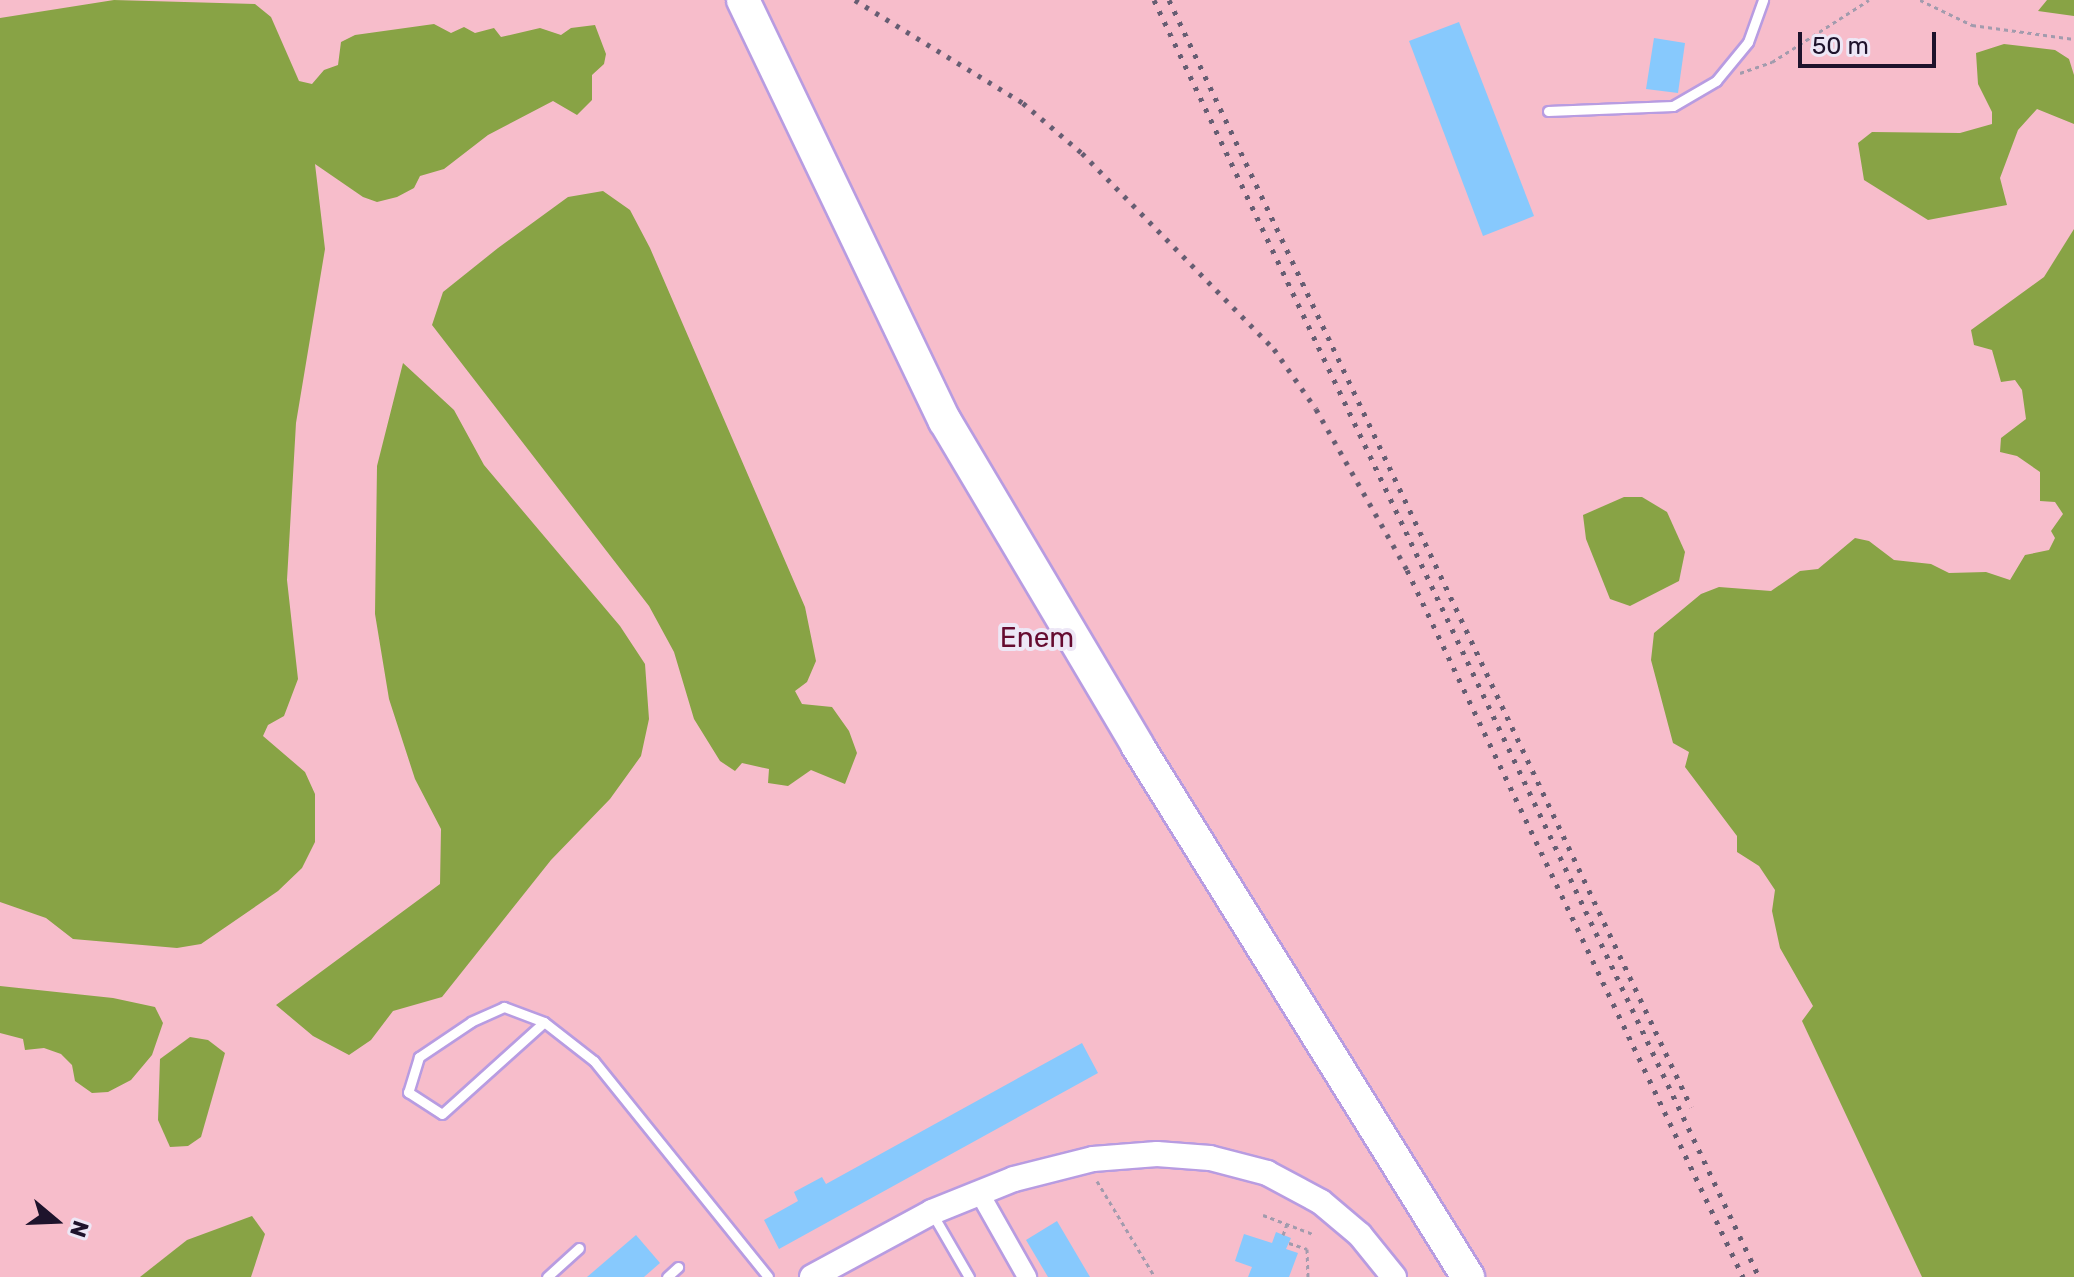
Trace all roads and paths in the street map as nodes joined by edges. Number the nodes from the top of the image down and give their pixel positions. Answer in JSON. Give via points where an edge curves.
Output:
{"nodes":[{"id":1,"x":743,"y":0,"type":"edge"},
{"id":2,"x":1763,"y":0,"type":"edge"},
{"id":3,"x":1869,"y":0,"type":"edge"},
{"id":4,"x":1920,"y":0,"type":"edge"},
{"id":5,"x":2074,"y":39,"type":"edge"},
{"id":6,"x":1716,"y":81,"type":"junction"},
{"id":7,"x":1548,"y":111,"type":"dead end"},
{"id":8,"x":544,"y":1022,"type":"junction"},
{"id":9,"x":1085,"y":1161,"type":"junction"},
{"id":10,"x":979,"y":1192,"type":"junction"},
{"id":11,"x":932,"y":1212,"type":"junction"},
{"id":12,"x":1263,"y":1215,"type":"dead end"},
{"id":13,"x":1287,"y":1224,"type":"junction"},
{"id":14,"x":1313,"y":1234,"type":"dead end"},
{"id":15,"x":1283,"y":1235,"type":"dead end"},
{"id":16,"x":1289,"y":1243,"type":"dead end"},
{"id":17,"x":579,"y":1248,"type":"dead end"},
{"id":18,"x":678,"y":1267,"type":"dead end"},
{"id":19,"x":547,"y":1277,"type":"edge"},
{"id":20,"x":667,"y":1277,"type":"edge"},
{"id":21,"x":768,"y":1277,"type":"edge"},
{"id":22,"x":812,"y":1277,"type":"edge"},
{"id":23,"x":969,"y":1277,"type":"edge"},
{"id":24,"x":1027,"y":1277,"type":"edge"},
{"id":25,"x":1155,"y":1277,"type":"edge"},
{"id":26,"x":1308,"y":1277,"type":"edge"},
{"id":27,"x":1394,"y":1277,"type":"edge"},
{"id":28,"x":1468,"y":1277,"type":"edge"}],
"edges":[{"from":1,"to":28,"type":"highway","via":[[945,421],[1137,745]]},
{"from":2,"to":6,"type":"lane","via":[[1748,42]]},
{"from":3,"to":6,"type":"path","via":[[1772,62]]},
{"from":4,"to":5,"type":"path","via":[[1972,25]]},
{"from":6,"to":7,"type":"lane","via":[[1673,106]]},
{"from":8,"to":8,"type":"lane","via":[[504,1007],[471,1022],[419,1057],[408,1092],[442,1114]]},
{"from":8,"to":21,"type":"lane","via":[[594,1061]]},
{"from":9,"to":10,"type":"street"},
{"from":9,"to":25,"type":"path"},
{"from":9,"to":27,"type":"street","via":[[1157,1154],[1210,1158],[1267,1173],[1321,1202],[1360,1235]]},
{"from":10,"to":11,"type":"street"},
{"from":10,"to":24,"type":"street"},
{"from":11,"to":22,"type":"street"},
{"from":11,"to":23,"type":"lane"},
{"from":12,"to":13,"type":"path"},
{"from":13,"to":14,"type":"path"},
{"from":13,"to":15,"type":"path"},
{"from":16,"to":26,"type":"path","via":[[1307,1249]]},
{"from":17,"to":19,"type":"lane"},
{"from":18,"to":20,"type":"lane"}]}
